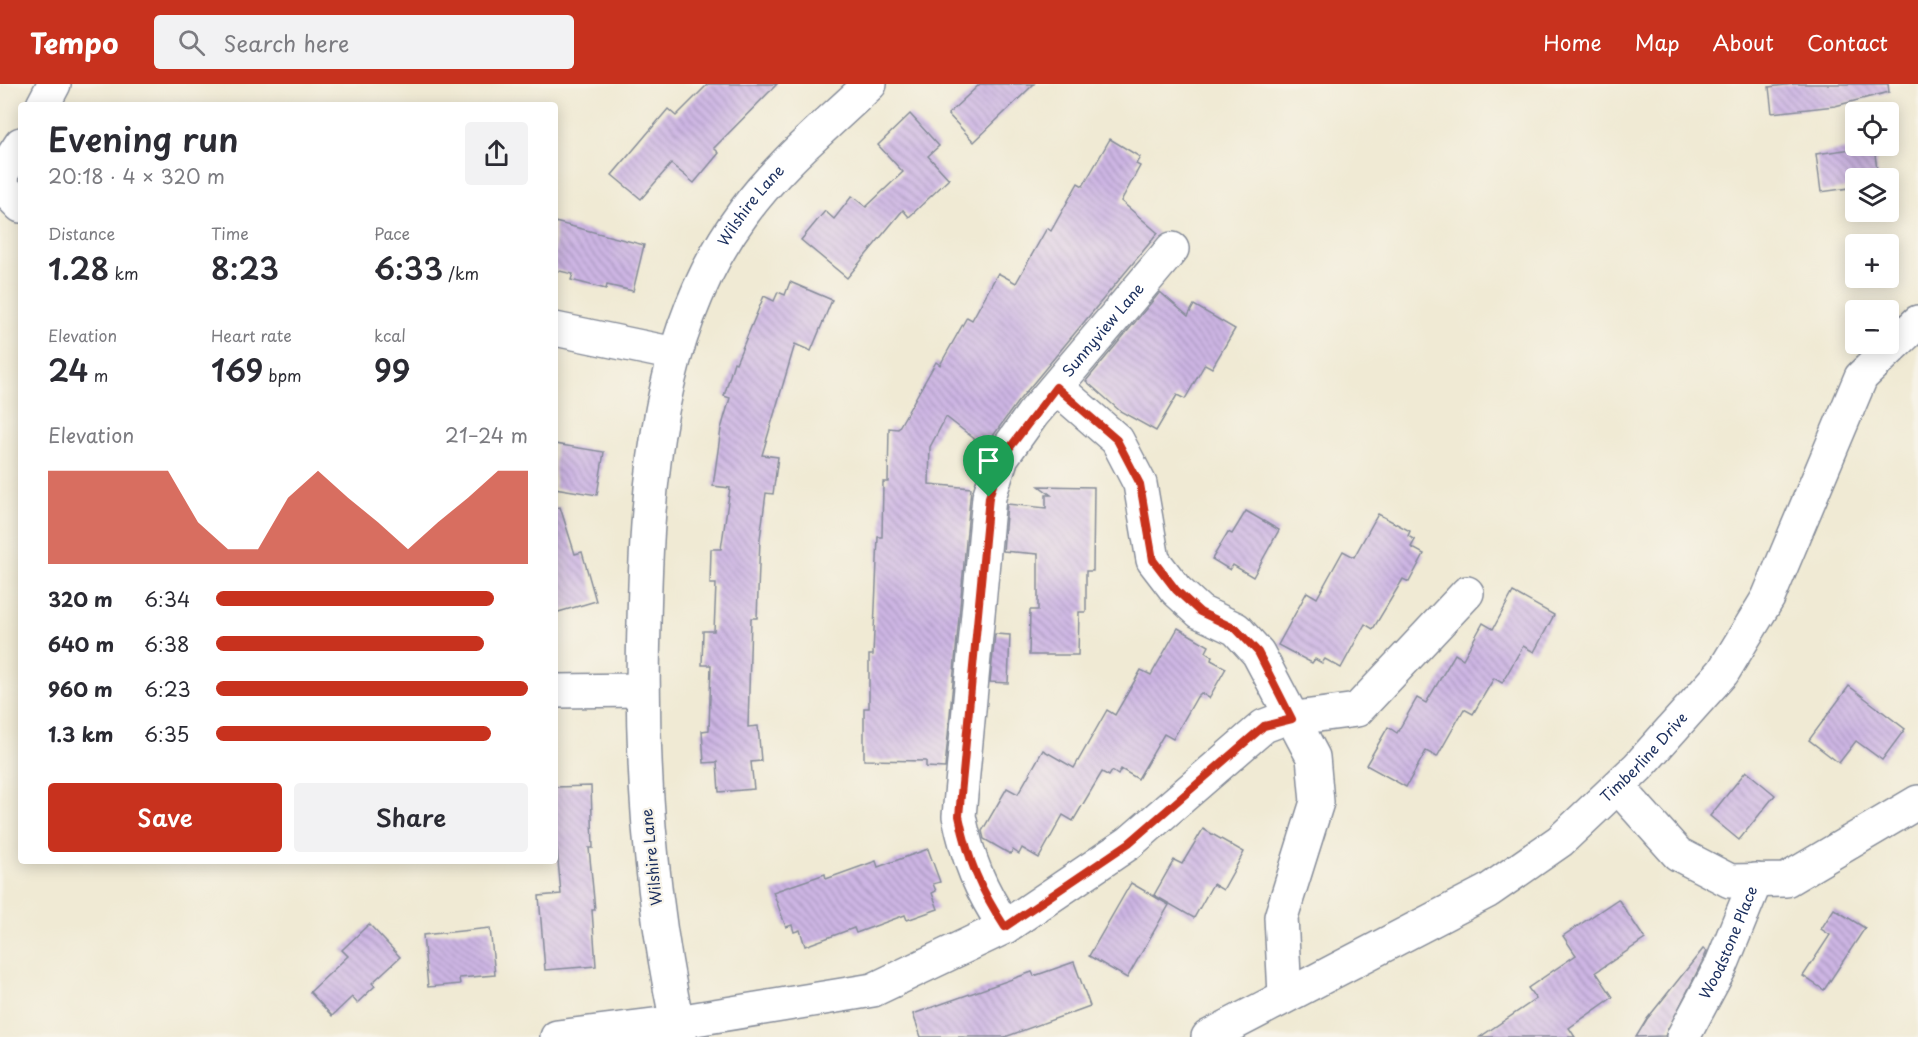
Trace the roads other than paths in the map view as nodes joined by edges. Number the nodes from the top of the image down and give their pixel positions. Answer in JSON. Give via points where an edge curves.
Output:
{"nodes":[{"id":1,"x":54,"y":84,"type":"edge"},
{"id":2,"x":870,"y":84,"type":"edge"},
{"id":3,"x":45,"y":102,"type":"edge"},
{"id":4,"x":18,"y":149,"type":"edge"},
{"id":5,"x":0,"y":176,"type":"edge"},
{"id":6,"x":0,"y":184,"type":"edge"},
{"id":7,"x":18,"y":203,"type":"edge"},
{"id":8,"x":1172,"y":249,"type":"dead end"},
{"id":9,"x":1918,"y":322,"type":"edge"},
{"id":10,"x":558,"y":330,"type":"edge"},
{"id":11,"x":675,"y":354,"type":"junction"},
{"id":12,"x":1056,"y":387,"type":"junction"},
{"id":13,"x":1467,"y":593,"type":"dead end"},
{"id":14,"x":558,"y":690,"type":"edge"},
{"id":15,"x":642,"y":690,"type":"junction"},
{"id":16,"x":1292,"y":719,"type":"junction"},
{"id":17,"x":1618,"y":787,"type":"junction"},
{"id":18,"x":1918,"y":802,"type":"edge"},
{"id":19,"x":1756,"y":880,"type":"junction"},
{"id":20,"x":1005,"y":927,"type":"junction"},
{"id":21,"x":1285,"y":995,"type":"junction"},
{"id":22,"x":679,"y":1029,"type":"edge"},
{"id":23,"x":557,"y":1037,"type":"edge"},
{"id":24,"x":1208,"y":1037,"type":"edge"},
{"id":25,"x":1683,"y":1037,"type":"edge"}],
"edges":[{"from":1,"to":3,"type":"street"},
{"from":2,"to":11,"type":"street","name":"Wilshire Lane","via":[[781,169],[743,213],[689,312]]},
{"from":4,"to":5,"type":"street"},
{"from":6,"to":7,"type":"street"},
{"from":8,"to":12,"type":"street","name":"Sunnyview Lane"},
{"from":9,"to":17,"type":"street","name":"Timberline Drive","via":[[1861,377],[1768,598],[1723,672]]},
{"from":10,"to":11,"type":"street"},
{"from":11,"to":15,"type":"street","name":"Wilshire Lane","via":[[663,402],[646,529]]},
{"from":12,"to":16,"type":"street","via":[[1117,440],[1140,484],[1153,560],[1176,590],[1200,612],[1236,629],[1258,652]]},
{"from":12,"to":20,"type":"street","name":"Sunnyview Lane","via":[[1002,458],[989,497],[979,596],[959,816],[967,855],[984,895]]},
{"from":13,"to":16,"type":"street","via":[[1357,710]]},
{"from":14,"to":15,"type":"street"},
{"from":15,"to":22,"type":"street","name":"Wilshire Lane","via":[[651,862]]},
{"from":16,"to":20,"type":"street","via":[[1264,726],[1129,843]]},
{"from":16,"to":21,"type":"street","via":[[1313,757],[1317,802],[1281,917]]},
{"from":17,"to":19,"type":"street","via":[[1678,854],[1730,881]]},
{"from":17,"to":21,"type":"street","name":"Timberline Drive","via":[[1560,841],[1488,891]]},
{"from":18,"to":19,"type":"street","via":[[1786,880]]},
{"from":19,"to":25,"type":"street","name":"Woodstone Place","via":[[1721,966]]},
{"from":20,"to":22,"type":"street","via":[[873,990]]},
{"from":21,"to":24,"type":"street","name":"Timberline Drive"},
{"from":22,"to":23,"type":"street"}]}
